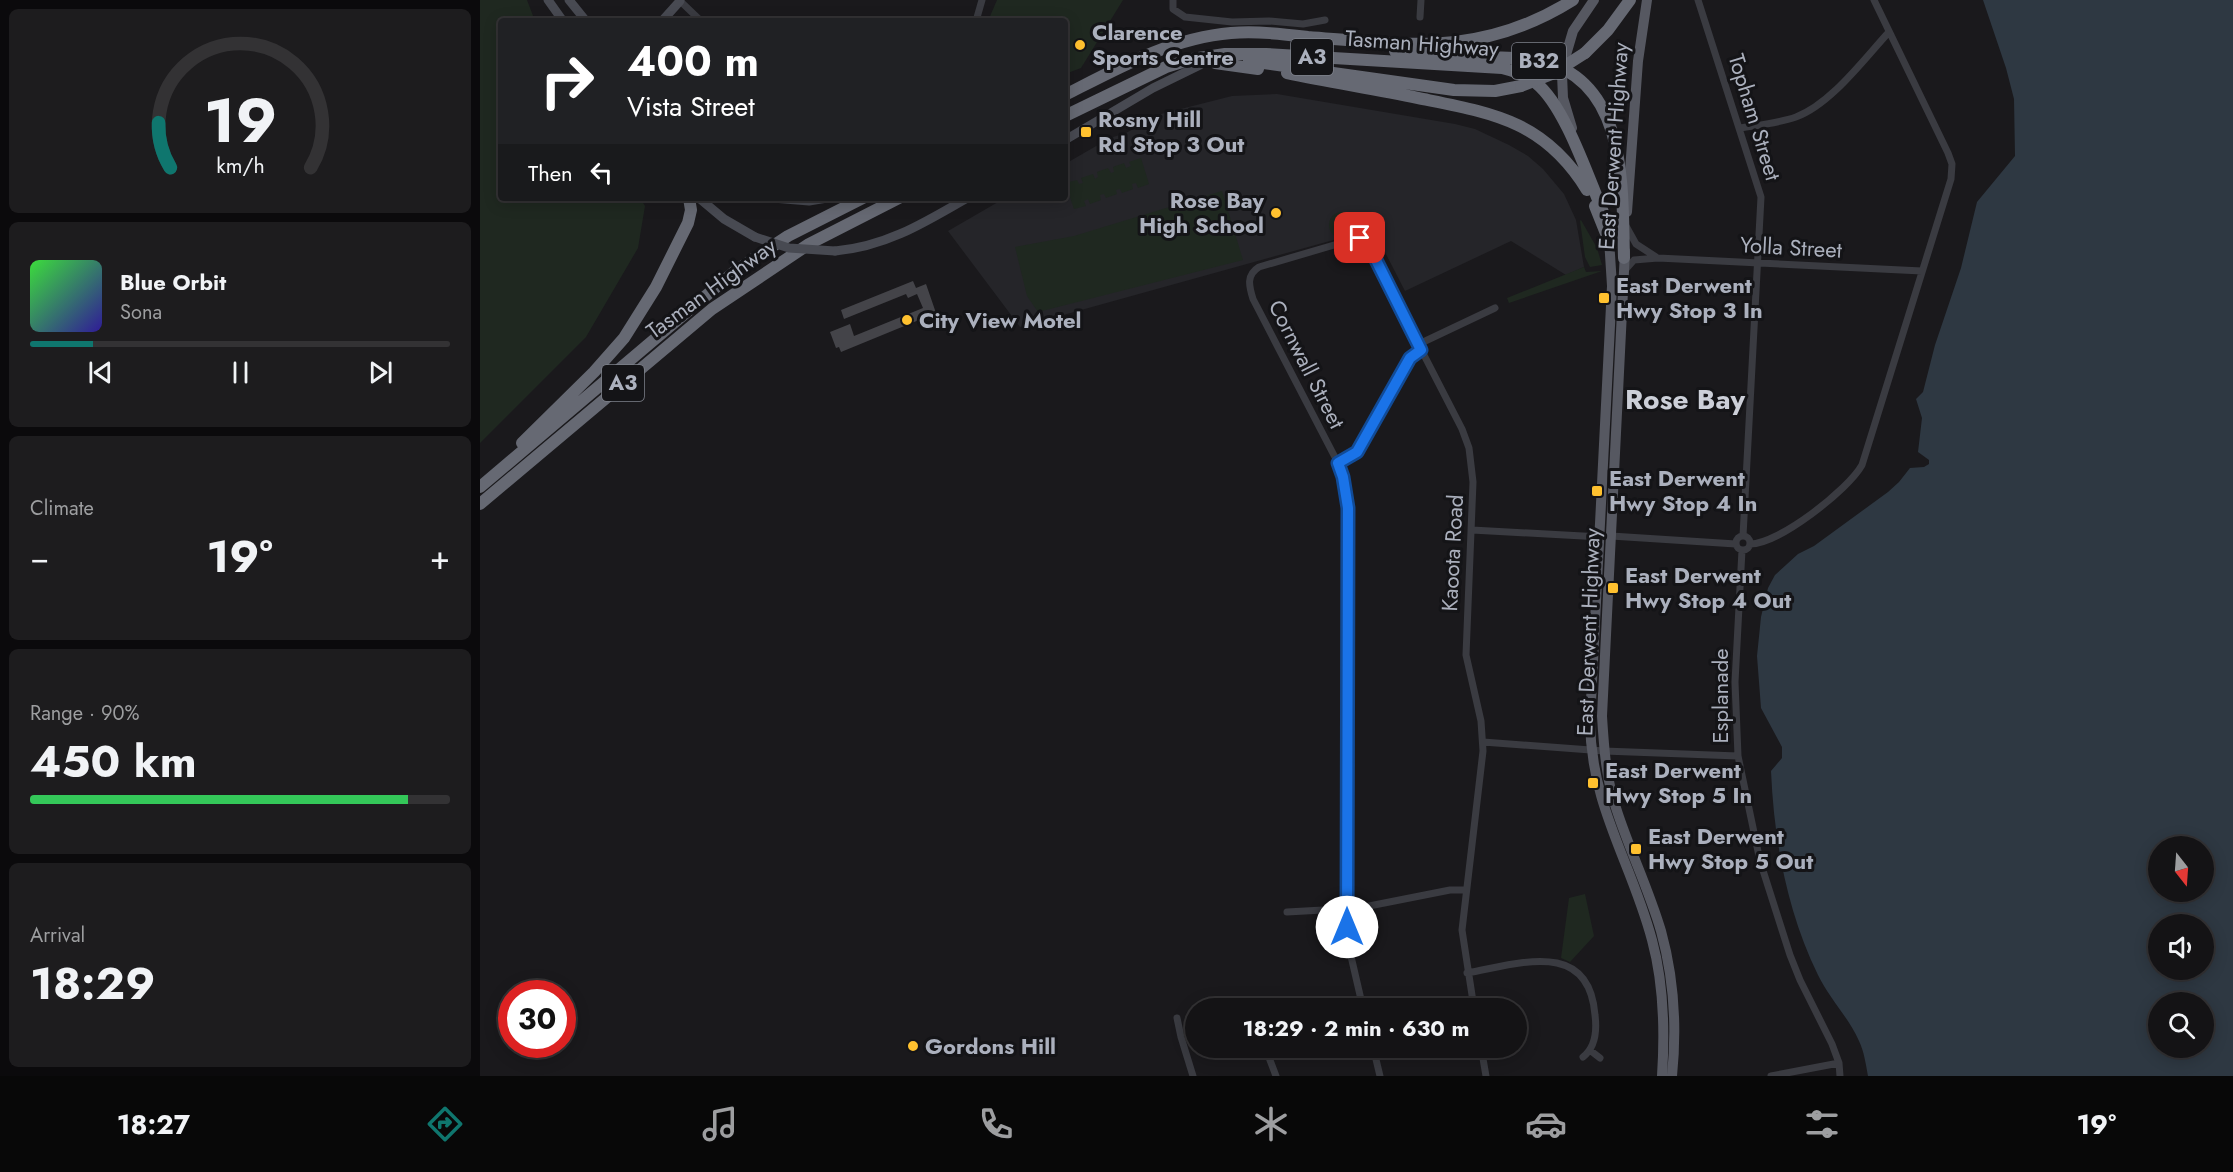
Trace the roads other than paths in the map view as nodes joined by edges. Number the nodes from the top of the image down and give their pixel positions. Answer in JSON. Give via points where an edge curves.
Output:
{"nodes":[{"id":1,"x":549,"y":0,"type":"edge"},
{"id":2,"x":569,"y":0,"type":"edge"},
{"id":3,"x":982,"y":0,"type":"edge"},
{"id":4,"x":1173,"y":0,"type":"edge"},
{"id":5,"x":1421,"y":0,"type":"edge"},
{"id":6,"x":1560,"y":0,"type":"edge"},
{"id":7,"x":1573,"y":0,"type":"edge"},
{"id":8,"x":1594,"y":0,"type":"edge"},
{"id":9,"x":1630,"y":0,"type":"edge"},
{"id":10,"x":1647,"y":0,"type":"edge"},
{"id":11,"x":1698,"y":0,"type":"edge"},
{"id":12,"x":1874,"y":0,"type":"edge"},
{"id":13,"x":680,"y":1,"type":"edge"},
{"id":14,"x":1420,"y":17,"type":"dead end"},
{"id":15,"x":561,"y":18,"type":"edge"},
{"id":16,"x":584,"y":18,"type":"edge"},
{"id":17,"x":665,"y":18,"type":"edge"},
{"id":18,"x":698,"y":18,"type":"edge"},
{"id":19,"x":977,"y":18,"type":"edge"},
{"id":20,"x":1325,"y":20,"type":"dead end"},
{"id":21,"x":1889,"y":32,"type":"junction"},
{"id":22,"x":1314,"y":37,"type":"junction"},
{"id":23,"x":1215,"y":63,"type":"junction"},
{"id":24,"x":1200,"y":65,"type":"junction"},
{"id":25,"x":1068,"y":94,"type":"edge"},
{"id":26,"x":1068,"y":114,"type":"edge"},
{"id":27,"x":1068,"y":119,"type":"edge"},
{"id":28,"x":1741,"y":128,"type":"junction"},
{"id":29,"x":1068,"y":138,"type":"edge"},
{"id":30,"x":690,"y":201,"type":"edge"},
{"id":31,"x":703,"y":201,"type":"edge"},
{"id":32,"x":856,"y":201,"type":"edge"},
{"id":33,"x":893,"y":201,"type":"edge"},
{"id":34,"x":961,"y":201,"type":"edge"},
{"id":35,"x":1603,"y":212,"type":"junction"},
{"id":36,"x":1626,"y":226,"type":"junction"},
{"id":37,"x":1611,"y":246,"type":"junction"},
{"id":38,"x":1624,"y":258,"type":"junction"},
{"id":39,"x":1658,"y":258,"type":"junction"},
{"id":40,"x":1758,"y":264,"type":"junction"},
{"id":41,"x":1252,"y":272,"type":"joint"},
{"id":42,"x":1922,"y":272,"type":"junction"},
{"id":43,"x":1623,"y":278,"type":"junction"},
{"id":44,"x":1495,"y":308,"type":"dead end"},
{"id":45,"x":1420,"y":347,"type":"junction"},
{"id":46,"x":1338,"y":463,"type":"junction"},
{"id":47,"x":480,"y":485,"type":"edge"},
{"id":48,"x":480,"y":504,"type":"edge"},
{"id":49,"x":1472,"y":530,"type":"junction"},
{"id":50,"x":1743,"y":536,"type":"junction"},
{"id":51,"x":1606,"y":537,"type":"junction"},
{"id":52,"x":1736,"y":544,"type":"junction"},
{"id":53,"x":1750,"y":544,"type":"junction"},
{"id":54,"x":1742,"y":550,"type":"junction"},
{"id":55,"x":1483,"y":742,"type":"junction"},
{"id":56,"x":1591,"y":750,"type":"junction"},
{"id":57,"x":1604,"y":751,"type":"junction"},
{"id":58,"x":1738,"y":756,"type":"junction"},
{"id":59,"x":1466,"y":890,"type":"junction"},
{"id":60,"x":1347,"y":908,"type":"junction"},
{"id":61,"x":1287,"y":912,"type":"dead end"},
{"id":62,"x":1467,"y":973,"type":"junction"},
{"id":63,"x":1360,"y":998,"type":"edge"},
{"id":64,"x":1472,"y":998,"type":"edge"},
{"id":65,"x":1178,"y":1018,"type":"dead end"},
{"id":66,"x":1591,"y":1051,"type":"junction"},
{"id":67,"x":1583,"y":1057,"type":"dead end"},
{"id":68,"x":1269,"y":1058,"type":"edge"},
{"id":69,"x":1376,"y":1058,"type":"edge"},
{"id":70,"x":1483,"y":1058,"type":"edge"},
{"id":71,"x":1600,"y":1058,"type":"dead end"},
{"id":72,"x":1839,"y":1063,"type":"junction"},
{"id":73,"x":1193,"y":1076,"type":"edge"},
{"id":74,"x":1276,"y":1076,"type":"edge"},
{"id":75,"x":1380,"y":1076,"type":"edge"},
{"id":76,"x":1486,"y":1076,"type":"edge"},
{"id":77,"x":1662,"y":1076,"type":"edge"},
{"id":78,"x":1672,"y":1076,"type":"edge"},
{"id":79,"x":1771,"y":1076,"type":"edge"},
{"id":80,"x":1840,"y":1076,"type":"edge"}],
"edges":[{"from":1,"to":15,"type":"main road"},
{"from":2,"to":16,"type":"main road"},
{"from":3,"to":19,"type":"street"},
{"from":4,"to":20,"type":"street","via":[[1173,9],[1185,17],[1303,24]]},
{"from":5,"to":14,"type":"street"},
{"from":6,"to":22,"type":"highway","name":"Tasman Highway","number":"A3","via":[[1509,23],[1453,36]]},
{"from":7,"to":22,"type":"highway","name":"Tasman Highway","number":"A3","via":[[1528,24],[1461,43],[1412,45]]},
{"from":8,"to":35,"type":"main road","name":"East Derwent Highway","via":[[1573,31],[1562,70],[1563,98]]},
{"from":9,"to":23,"type":"highway","name":"Tasman Highway","number":"A3","bridge":true,"via":[[1585,53],[1552,74],[1494,91],[1471,92],[1268,63]]},
{"from":10,"to":36,"type":"main road","name":"East Derwent Highway","number":"B32","via":[[1637,70]]},
{"from":11,"to":28,"type":"street","name":"Topham Street"},
{"from":12,"to":21,"type":"street"},
{"from":13,"to":17,"type":"main road"},
{"from":13,"to":18,"type":"street"},
{"from":21,"to":28,"type":"street","via":[[1833,92],[1809,110],[1787,119]]},
{"from":21,"to":42,"type":"street","via":[[1952,164],[1951,179]]},
{"from":22,"to":25,"type":"highway","name":"Tasman Highway","number":"A3","via":[[1255,33],[1196,38],[1137,59]]},
{"from":22,"to":38,"type":"highway","number":"B32","via":[[1407,53],[1540,61],[1579,79],[1604,107],[1614,137]]},
{"from":23,"to":24,"type":"highway","name":"Tasman Highway","number":"A3"},
{"from":23,"to":37,"type":"highway","via":[[1283,72],[1505,118],[1544,141],[1566,161],[1594,203]]},
{"from":24,"to":27,"type":"highway","name":"Tasman Highway","number":"A3","via":[[1164,76]]},
{"from":24,"to":29,"type":"main road","via":[[1152,88]]},
{"from":26,"to":35,"type":"highway","name":"Tasman Highway","number":"A3","via":[[1130,83],[1203,57],[1237,54],[1502,68],[1535,83],[1556,108]]},
{"from":28,"to":40,"type":"street","name":"Topham Street","via":[[1761,197]]},
{"from":30,"to":47,"type":"highway","via":[[688,223],[656,287],[624,338]]},
{"from":31,"to":34,"type":"main road","bridge":true,"via":[[755,237],[789,248],[835,251],[898,236]]},
{"from":32,"to":47,"type":"highway","name":"Tasman Highway","number":"A3","via":[[788,236],[734,272]]},
{"from":33,"to":48,"type":"highway","name":"Tasman Highway","number":"A3","via":[[839,227],[771,268],[677,336]]},
{"from":35,"to":37,"type":"main road","name":"East Derwent Highway","number":"B32"},
{"from":36,"to":38,"type":"main road","name":"East Derwent Highway","number":"B32"},
{"from":36,"to":39,"type":"street","via":[[1641,249]]},
{"from":37,"to":51,"type":"main road","name":"East Derwent Highway","number":"B32"},
{"from":38,"to":43,"type":"main road","name":"East Derwent Highway","number":"B32"},
{"from":39,"to":40,"type":"street","name":"Yolla Street"},
{"from":39,"to":43,"type":"street","name":"Yolla Street","via":[[1632,261]]},
{"from":40,"to":42,"type":"street","name":"Yolla Street"},
{"from":40,"to":50,"type":"street","name":"Topham Street"},
{"from":41,"to":45,"type":"street","name":"Kaoota Road","via":[[1355,238],[1363,239]]},
{"from":41,"to":46,"type":"street","name":"Cornwall Street","via":[[1253,299]]},
{"from":42,"to":53,"type":"street","via":[[1857,473],[1795,526],[1770,540]]},
{"from":43,"to":51,"type":"main road","name":"East Derwent Highway","number":"B32"},
{"from":44,"to":45,"type":"street"},
{"from":45,"to":46,"type":"street","via":[[1357,452]]},
{"from":45,"to":49,"type":"street","name":"Kaoota Road","via":[[1469,448]]},
{"from":46,"to":60,"type":"street","name":"Cornwall Street","via":[[1348,508]]},
{"from":49,"to":51,"type":"street"},
{"from":49,"to":55,"type":"street","name":"Kaoota Road","via":[[1466,656]]},
{"from":50,"to":52,"type":"street","via":[[1738,537]]},
{"from":50,"to":53,"type":"street"},
{"from":51,"to":52,"type":"street"},
{"from":51,"to":56,"type":"main road","name":"East Derwent Highway","number":"B32","via":[[1590,721]]},
{"from":51,"to":57,"type":"main road","name":"East Derwent Highway","number":"B32"},
{"from":52,"to":54,"type":"street"},
{"from":53,"to":54,"type":"street"},
{"from":54,"to":58,"type":"street","name":"Esplanade","via":[[1735,682]]},
{"from":55,"to":56,"type":"street"},
{"from":55,"to":59,"type":"street","name":"Kaoota Road"},
{"from":56,"to":57,"type":"street"},
{"from":56,"to":77,"type":"main road","name":"East Derwent Highway","number":"B32","via":[[1604,810],[1642,909],[1658,965],[1663,1006]]},
{"from":57,"to":58,"type":"street"},
{"from":57,"to":78,"type":"main road","name":"East Derwent Highway","number":"B32","via":[[1616,810],[1652,903],[1668,962],[1675,1019]]},
{"from":58,"to":72,"type":"street","name":"Esplanade","via":[[1760,861],[1790,955]]},
{"from":59,"to":60,"type":"street"},
{"from":59,"to":62,"type":"street","name":"Kaoota Road","via":[[1462,930]]},
{"from":60,"to":61,"type":"street"},
{"from":60,"to":63,"type":"street","name":"Cornwall Street","via":[[1348,949]]},
{"from":62,"to":64,"type":"street","name":"Kaoota Road"},
{"from":62,"to":66,"type":"street","via":[[1538,960],[1555,961],[1570,968],[1587,985],[1594,1006]]},
{"from":65,"to":73,"type":"street"},
{"from":66,"to":67,"type":"street"},
{"from":66,"to":71,"type":"street"},
{"from":68,"to":74,"type":"street"},
{"from":69,"to":75,"type":"street"},
{"from":70,"to":76,"type":"street"},
{"from":72,"to":79,"type":"street"},
{"from":72,"to":80,"type":"street","name":"Esplanade"}]}
